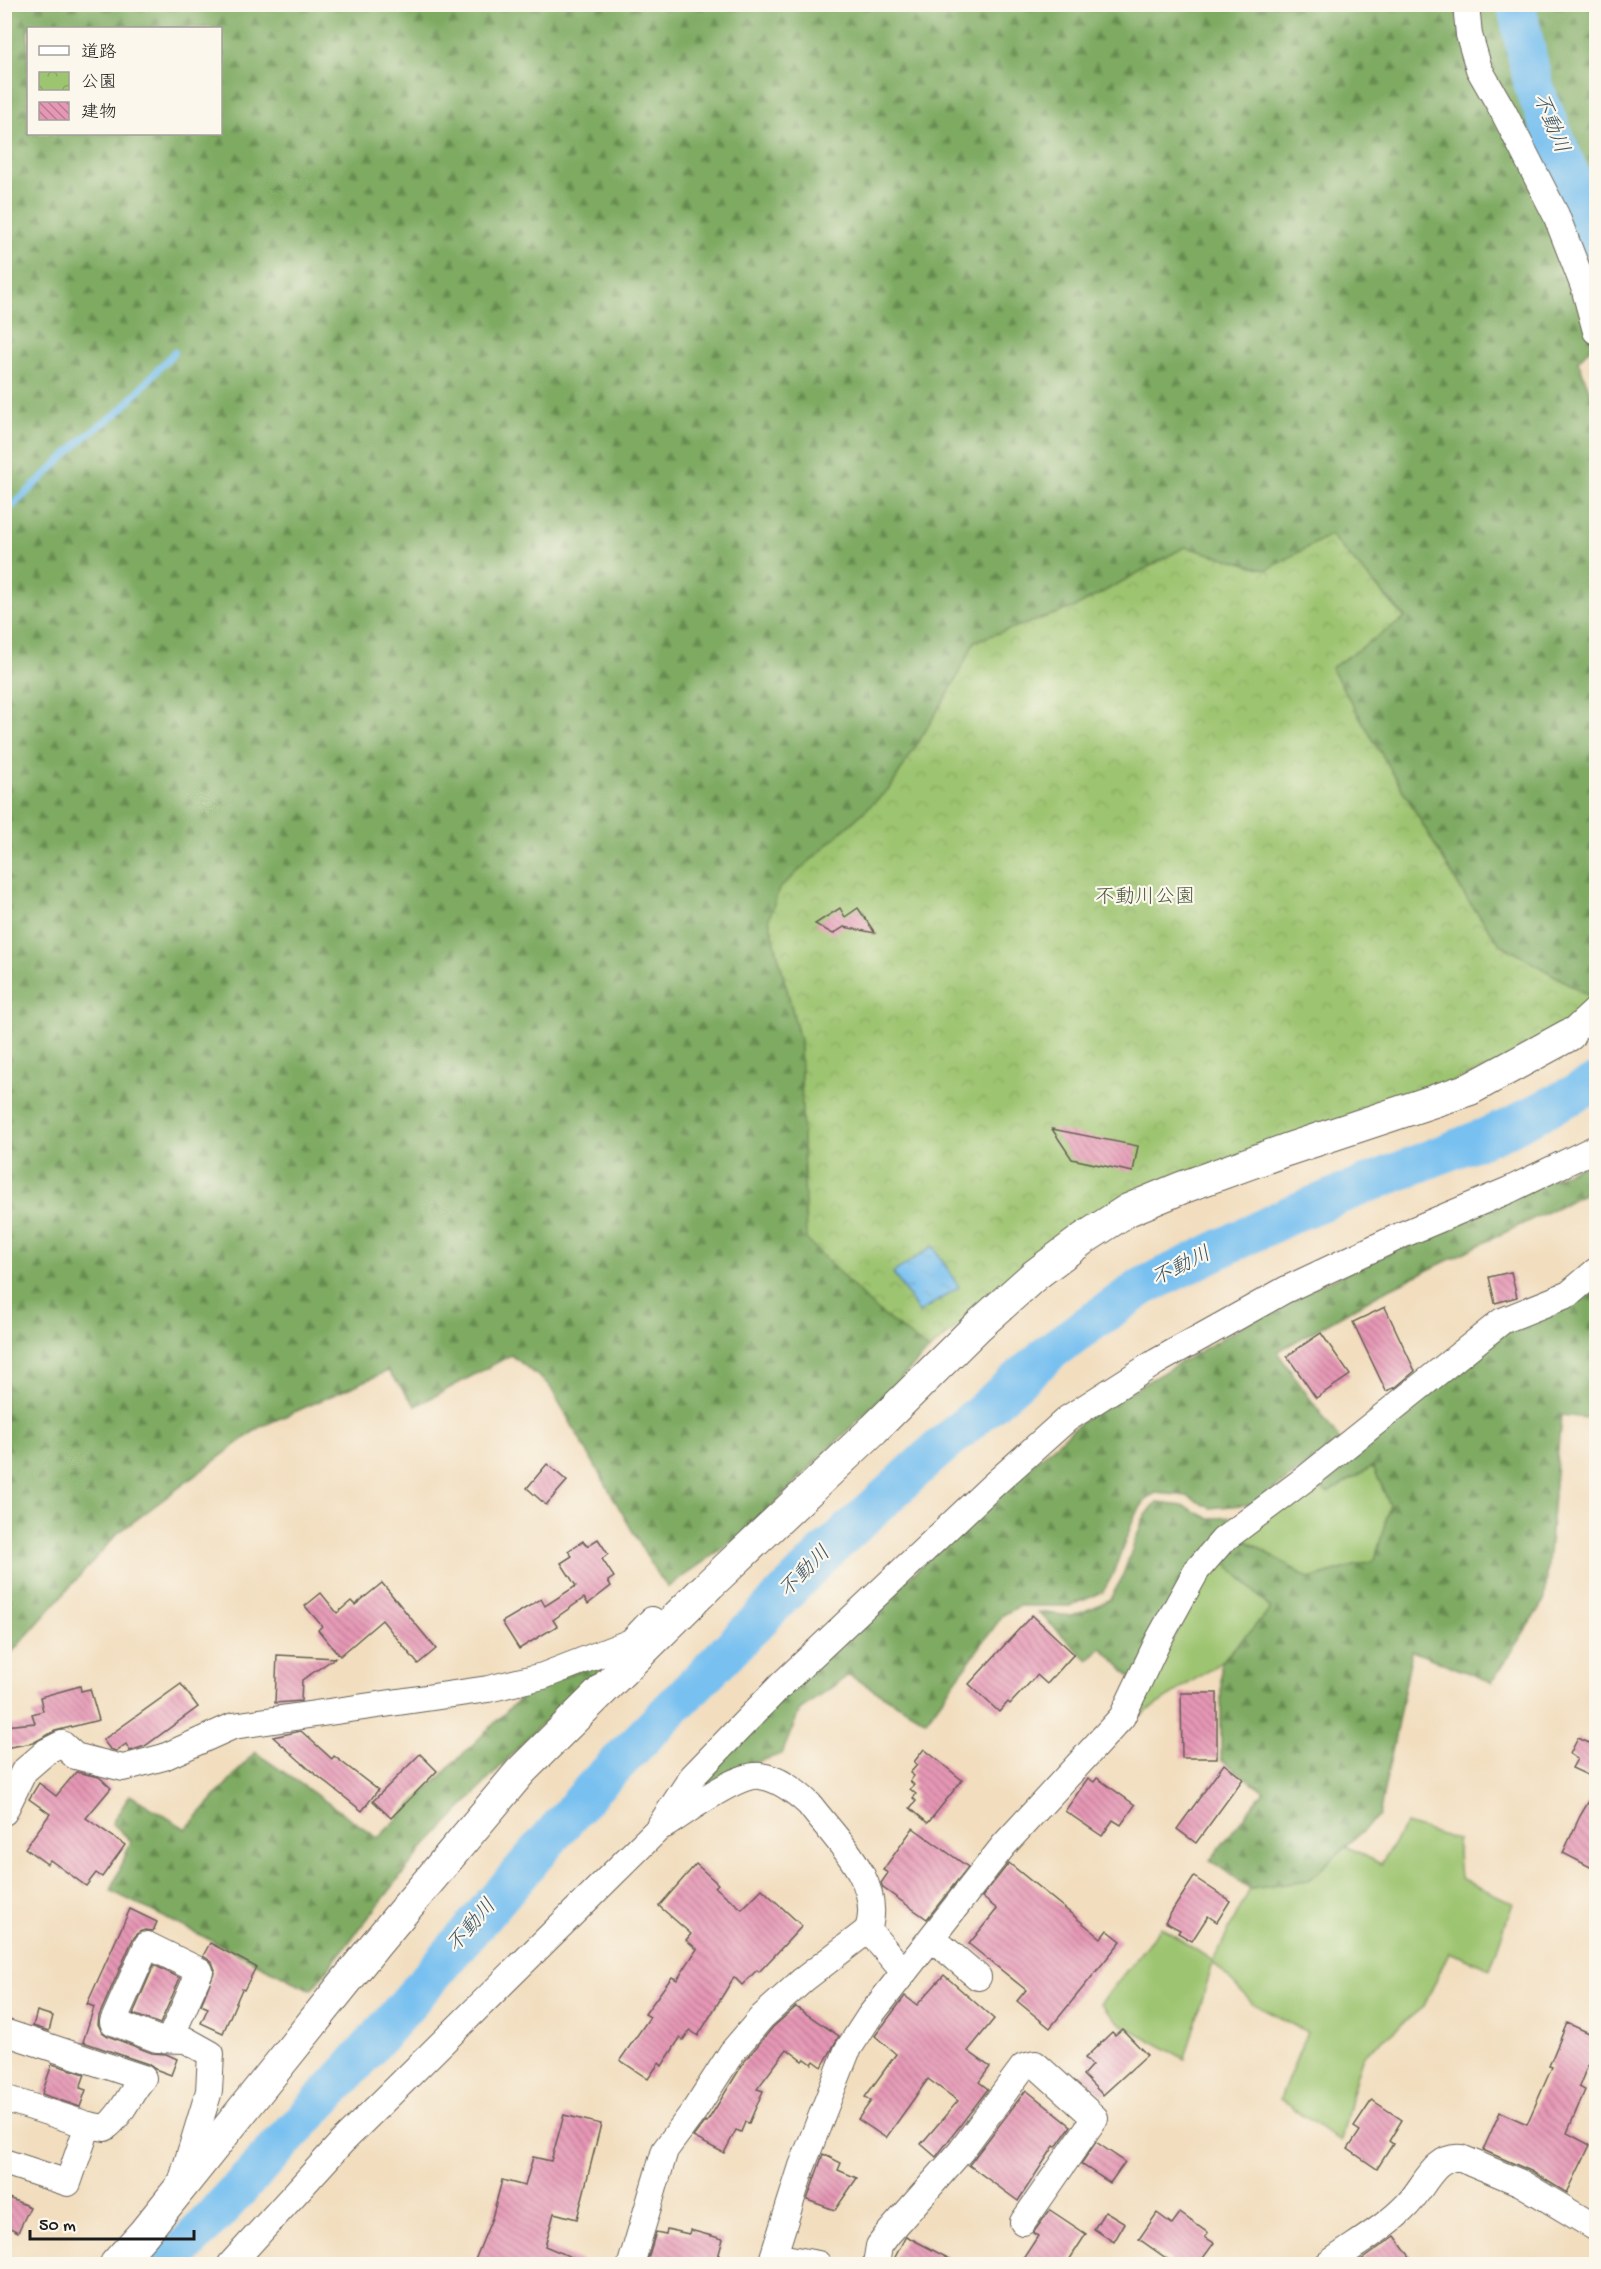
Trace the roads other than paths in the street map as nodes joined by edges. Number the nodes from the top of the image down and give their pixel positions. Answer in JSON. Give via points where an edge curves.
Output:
{"nodes":[{"id":1,"x":1466,"y":4,"type":"edge"},
{"id":2,"x":1590,"y":288,"type":"edge"},
{"id":3,"x":1596,"y":331,"type":"edge"},
{"id":4,"x":1596,"y":1011,"type":"edge"},
{"id":5,"x":1569,"y":1035,"type":"joint"},
{"id":6,"x":1596,"y":1148,"type":"edge"},
{"id":7,"x":1596,"y":1271,"type":"edge"},
{"id":8,"x":710,"y":1584,"type":"junction"},
{"id":9,"x":4,"y":1812,"type":"edge"},
{"id":10,"x":657,"y":1830,"type":"junction"},
{"id":11,"x":868,"y":1930,"type":"junction"},
{"id":12,"x":933,"y":1938,"type":"junction"},
{"id":13,"x":904,"y":1972,"type":"junction"},
{"id":14,"x":978,"y":1977,"type":"dead end"},
{"id":15,"x":4,"y":2032,"type":"edge"},
{"id":16,"x":170,"y":2039,"type":"dead end"},
{"id":17,"x":4,"y":2098,"type":"edge"},
{"id":18,"x":88,"y":2125,"type":"junction"},
{"id":19,"x":4,"y":2162,"type":"edge"},
{"id":20,"x":179,"y":2188,"type":"junction"},
{"id":21,"x":1023,"y":2222,"type":"dead end"},
{"id":22,"x":1596,"y":2228,"type":"edge"},
{"id":23,"x":773,"y":2260,"type":"edge"},
{"id":24,"x":116,"y":2265,"type":"edge"},
{"id":25,"x":231,"y":2265,"type":"edge"},
{"id":26,"x":631,"y":2265,"type":"edge"},
{"id":27,"x":818,"y":2265,"type":"edge"},
{"id":28,"x":876,"y":2265,"type":"edge"},
{"id":29,"x":1328,"y":2265,"type":"edge"}],
"edges":[{"from":1,"to":2,"type":"street","via":[[1469,35],[1479,69]]},
{"from":2,"to":3,"type":"street"},
{"from":4,"to":5,"type":"street"},
{"from":5,"to":8,"type":"street","via":[[1470,1089],[1181,1188],[1128,1210],[1035,1275],[979,1325]]},
{"from":6,"to":10,"type":"street","via":[[1285,1290],[1156,1362],[1067,1419],[781,1685],[692,1777]]},
{"from":7,"to":12,"type":"street","via":[[1569,1294],[1502,1321],[1223,1540],[1197,1569],[1122,1717],[1004,1845]]},
{"from":8,"to":9,"type":"street","via":[[691,1584],[631,1642],[543,1676],[488,1689],[233,1726],[164,1756],[123,1768],[75,1756],[62,1744],[24,1771]]},
{"from":8,"to":20,"type":"street","via":[[521,1771]]},
{"from":10,"to":11,"type":"street","via":[[734,1782],[758,1776],[780,1783],[809,1804],[864,1876],[870,1890],[872,1920]]},
{"from":10,"to":25,"type":"street","via":[[340,2143]]},
{"from":11,"to":13,"type":"street"},
{"from":11,"to":26,"type":"street","via":[[803,1980],[762,2017],[732,2052],[665,2150]]},
{"from":12,"to":13,"type":"street"},
{"from":12,"to":14,"type":"street"},
{"from":13,"to":23,"type":"street","via":[[847,2051],[802,2166]]},
{"from":15,"to":18,"type":"street","via":[[142,2078],[116,2121],[105,2128]]},
{"from":16,"to":20,"type":"street","via":[[186,2040],[210,2054],[209,2091]]},
{"from":17,"to":18,"type":"street"},
{"from":18,"to":19,"type":"street","via":[[68,2183]]},
{"from":20,"to":24,"type":"street"},
{"from":21,"to":28,"type":"street","via":[[1095,2118],[1035,2064],[1023,2067],[962,2151],[888,2234],[879,2246]]},
{"from":22,"to":29,"type":"street","via":[[1521,2182],[1450,2157],[1440,2162],[1407,2205]]},
{"from":23,"to":27,"type":"street"}]}
